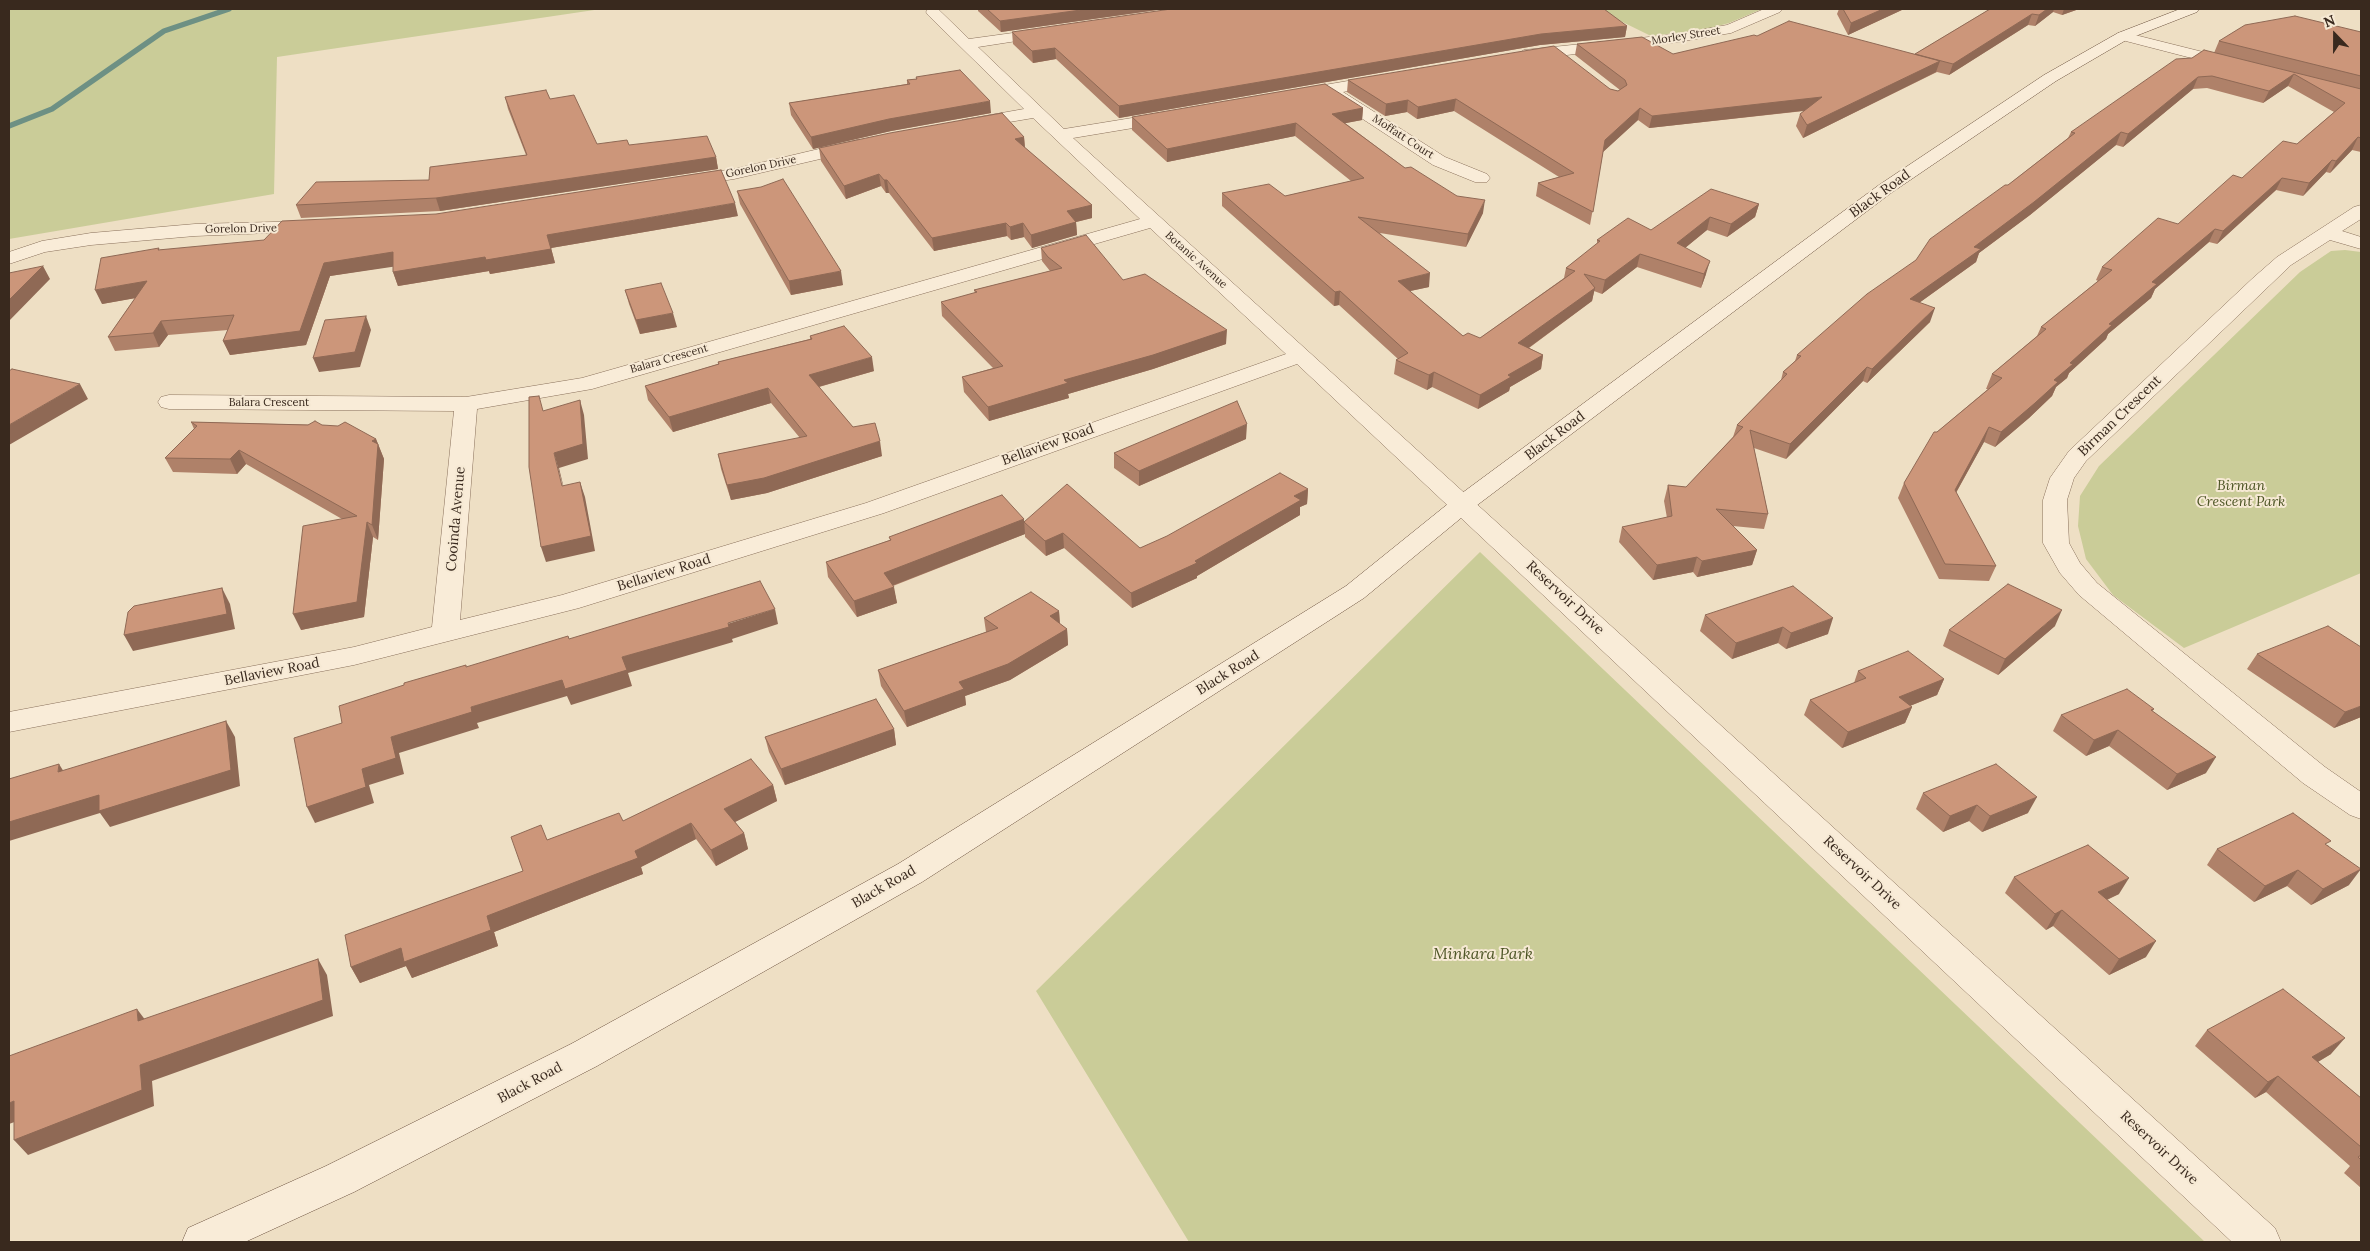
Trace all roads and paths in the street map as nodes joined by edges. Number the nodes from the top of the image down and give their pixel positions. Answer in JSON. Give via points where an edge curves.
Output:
{"nodes":[{"id":1,"x":1775,"y":9,"type":"edge"},
{"id":2,"x":2192,"y":9,"type":"edge"},
{"id":3,"x":933,"y":12,"type":"dead end"},
{"id":4,"x":1061,"y":30,"type":"edge"},
{"id":5,"x":2123,"y":36,"type":"junction"},
{"id":6,"x":966,"y":44,"type":"junction"},
{"id":7,"x":1557,"y":51,"type":"junction"},
{"id":8,"x":1511,"y":58,"type":"edge"},
{"id":9,"x":1579,"y":68,"type":"edge"},
{"id":10,"x":2248,"y":68,"type":"edge"},
{"id":11,"x":1396,"y":78,"type":"edge"},
{"id":12,"x":1328,"y":90,"type":"junction"},
{"id":13,"x":1280,"y":98,"type":"edge"},
{"id":14,"x":1036,"y":112,"type":"junction"},
{"id":15,"x":1184,"y":114,"type":"edge"},
{"id":16,"x":949,"y":128,"type":"edge"},
{"id":17,"x":1060,"y":135,"type":"junction"},
{"id":18,"x":873,"y":142,"type":"edge"},
{"id":19,"x":1481,"y":178,"type":"dead end"},
{"id":20,"x":666,"y":184,"type":"edge"},
{"id":21,"x":2361,"y":210,"type":"edge"},
{"id":22,"x":1154,"y":221,"type":"junction"},
{"id":23,"x":333,"y":225,"type":"edge"},
{"id":24,"x":2327,"y":233,"type":"junction"},
{"id":25,"x":2361,"y":244,"type":"edge"},
{"id":26,"x":9,"y":258,"type":"edge"},
{"id":27,"x":1300,"y":356,"type":"junction"},
{"id":28,"x":169,"y":402,"type":"dead end"},
{"id":29,"x":466,"y":404,"type":"junction"},
{"id":30,"x":1463,"y":504,"type":"junction"},
{"id":31,"x":445,"y":634,"type":"junction"},
{"id":32,"x":9,"y":722,"type":"edge"},
{"id":33,"x":2361,"y":807,"type":"edge"},
{"id":34,"x":202,"y":1242,"type":"edge"},
{"id":35,"x":2261,"y":1242,"type":"edge"}],
"edges":[{"from":1,"to":7,"type":"street","name":"Morley Street","via":[[1731,29]]},
{"from":2,"to":5,"type":"street","name":"Black Road"},
{"from":3,"to":6,"type":"street","name":"Botanic Avenue"},
{"from":4,"to":6,"type":"street"},
{"from":5,"to":10,"type":"street"},
{"from":5,"to":30,"type":"street","name":"Black Road","via":[[2050,78],[1885,189]]},
{"from":6,"to":14,"type":"street","name":"Botanic Avenue"},
{"from":7,"to":8,"type":"street","name":"Morley Street"},
{"from":7,"to":9,"type":"street"},
{"from":11,"to":12,"type":"street"},
{"from":12,"to":13,"type":"street"},
{"from":12,"to":19,"type":"street","name":"Moffatt Court","via":[[1439,161]]},
{"from":14,"to":16,"type":"street"},
{"from":14,"to":17,"type":"street","name":"Botanic Avenue"},
{"from":15,"to":17,"type":"street"},
{"from":17,"to":22,"type":"street","name":"Botanic Avenue"},
{"from":18,"to":20,"type":"street","name":"Gorelon Drive","via":[[734,174]]},
{"from":21,"to":24,"type":"street","name":"Birman Crescent"},
{"from":22,"to":27,"type":"street","name":"Botanic Avenue"},
{"from":22,"to":29,"type":"street","name":"Balara Crescent","via":[[584,384]]},
{"from":23,"to":26,"type":"street","name":"Gorelon Drive","via":[[195,230],[91,239],[42,247]]},
{"from":24,"to":25,"type":"street"},
{"from":24,"to":33,"type":"street","name":"Birman Crescent","via":[[2284,260],[2077,456],[2062,478],[2055,500],[2056,543],[2069,567],[2088,590],[2314,775]]},
{"from":27,"to":30,"type":"street","name":"Botanic Avenue"},
{"from":27,"to":31,"type":"street","name":"Bellaview Road","via":[[875,508],[569,602]]},
{"from":28,"to":29,"type":"street","name":"Balara Crescent"},
{"from":29,"to":31,"type":"street","name":"Cooinda Avenue"},
{"from":30,"to":34,"type":"street","name":"Black Road","via":[[1356,592],[910,873],[576,1059],[340,1179]]},
{"from":30,"to":35,"type":"street","name":"Reservoir Drive"},
{"from":31,"to":32,"type":"street","name":"Bellaview Road","via":[[354,656]]}]}
